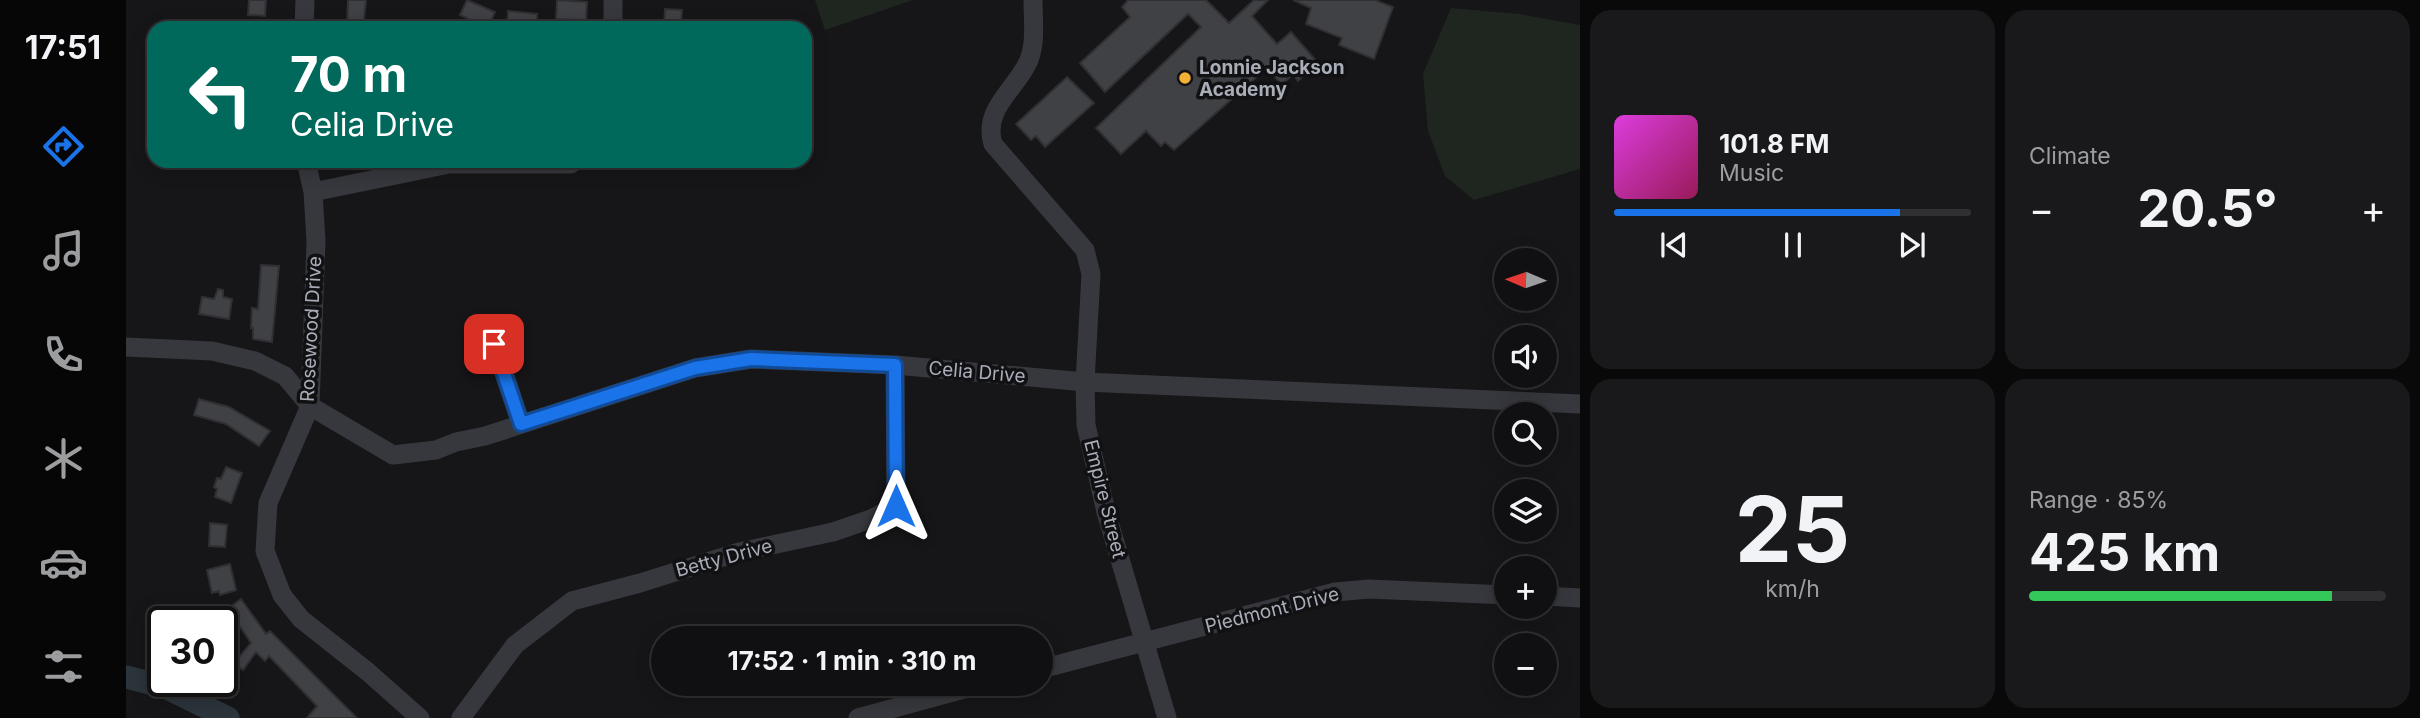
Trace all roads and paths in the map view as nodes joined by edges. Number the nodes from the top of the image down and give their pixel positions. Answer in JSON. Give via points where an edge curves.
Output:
{"nodes":[{"id":1,"x":305,"y":0,"type":"edge"},
{"id":2,"x":613,"y":0,"type":"edge"},
{"id":3,"x":1033,"y":0,"type":"edge"},
{"id":4,"x":304,"y":21,"type":"edge"},
{"id":5,"x":613,"y":21,"type":"edge"},
{"id":6,"x":308,"y":168,"type":"edge"},
{"id":7,"x":430,"y":168,"type":"edge"},
{"id":8,"x":313,"y":192,"type":"junction"},
{"id":9,"x":494,"y":344,"type":"dead end"},
{"id":10,"x":126,"y":347,"type":"edge"},
{"id":11,"x":895,"y":365,"type":"junction"},
{"id":12,"x":1085,"y":383,"type":"junction"},
{"id":13,"x":1580,"y":404,"type":"edge"},
{"id":14,"x":310,"y":406,"type":"junction"},
{"id":15,"x":521,"y":424,"type":"junction"},
{"id":16,"x":1494,"y":594,"type":"edge"},
{"id":17,"x":1557,"y":597,"type":"edge"},
{"id":18,"x":1580,"y":598,"type":"edge"},
{"id":19,"x":1145,"y":643,"type":"junction"},
{"id":20,"x":1053,"y":666,"type":"edge"},
{"id":21,"x":938,"y":696,"type":"edge"},
{"id":22,"x":420,"y":718,"type":"edge"},
{"id":23,"x":461,"y":718,"type":"edge"},
{"id":24,"x":858,"y":718,"type":"edge"},
{"id":25,"x":1167,"y":718,"type":"edge"}],
"edges":[{"from":1,"to":4,"type":"street"},
{"from":2,"to":5,"type":"street"},
{"from":3,"to":12,"type":"street","name":"Empire Street","via":[[1033,41],[1027,65],[1005,94],[990,132],[993,144],[1085,250],[1091,274]]},
{"from":6,"to":8,"type":"street","name":"Rosewood Drive"},
{"from":7,"to":8,"type":"street"},
{"from":8,"to":14,"type":"street","name":"Rosewood Drive","via":[[316,240]]},
{"from":9,"to":15,"type":"street"},
{"from":10,"to":14,"type":"street","name":"Celia Drive","via":[[212,351],[255,361],[285,376]]},
{"from":11,"to":12,"type":"street","name":"Celia Drive"},
{"from":11,"to":15,"type":"street","name":"Celia Drive","via":[[751,359],[695,368]]},
{"from":11,"to":23,"type":"street","name":"Betty Drive","via":[[896,506],[833,532],[739,552],[572,601],[515,645]]},
{"from":12,"to":13,"type":"street","name":"Celia Drive"},
{"from":12,"to":19,"type":"street","name":"Empire Street","via":[[1086,425],[1100,487]]},
{"from":14,"to":15,"type":"street","name":"Celia Drive","via":[[393,454],[436,450]]},
{"from":14,"to":22,"type":"street","name":"Rosewood Drive","via":[[268,502],[265,551],[282,595],[301,620]]},
{"from":16,"to":19,"type":"street","name":"Piedmont Drive","via":[[1369,589],[1335,592]]},
{"from":17,"to":18,"type":"street"},
{"from":19,"to":20,"type":"street","name":"Piedmont Drive"},
{"from":19,"to":25,"type":"street","name":"Empire Street"},
{"from":21,"to":24,"type":"street"}]}
